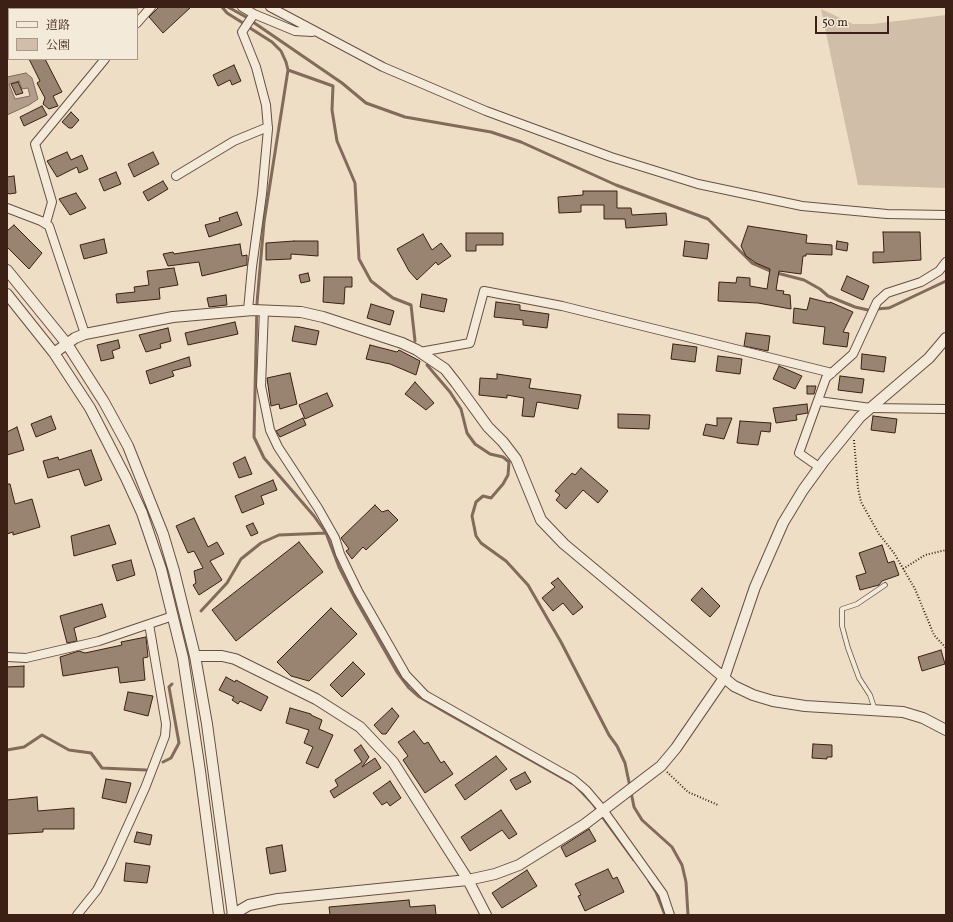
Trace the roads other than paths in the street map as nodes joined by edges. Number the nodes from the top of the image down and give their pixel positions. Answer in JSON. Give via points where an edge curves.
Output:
{"nodes":[{"id":1,"x":151,"y":7,"type":"edge"},
{"id":2,"x":242,"y":7,"type":"edge"},
{"id":3,"x":270,"y":7,"type":"edge"},
{"id":4,"x":254,"y":14,"type":"junction"},
{"id":5,"x":138,"y":21,"type":"edge"},
{"id":6,"x":317,"y":33,"type":"junction"},
{"id":7,"x":104,"y":60,"type":"edge"},
{"id":8,"x":268,"y":127,"type":"junction"},
{"id":9,"x":176,"y":176,"type":"dead end"},
{"id":10,"x":7,"y":208,"type":"edge"},
{"id":11,"x":946,"y":215,"type":"edge"},
{"id":12,"x":46,"y":223,"type":"junction"},
{"id":13,"x":946,"y":262,"type":"edge"},
{"id":14,"x":7,"y":270,"type":"edge"},
{"id":15,"x":7,"y":294,"type":"edge"},
{"id":16,"x":256,"y":310,"type":"junction"},
{"id":17,"x":85,"y":334,"type":"junction"},
{"id":18,"x":946,"y":338,"type":"edge"},
{"id":19,"x":67,"y":344,"type":"junction"},
{"id":20,"x":420,"y":352,"type":"junction"},
{"id":21,"x":54,"y":353,"type":"junction"},
{"id":22,"x":832,"y":373,"type":"junction"},
{"id":23,"x":818,"y":402,"type":"junction"},
{"id":24,"x":871,"y":408,"type":"junction"},
{"id":25,"x":946,"y":409,"type":"edge"},
{"id":26,"x":819,"y":467,"type":"junction"},
{"id":27,"x":885,"y":585,"type":"dead end"},
{"id":28,"x":173,"y":616,"type":"junction"},
{"id":29,"x":149,"y":624,"type":"junction"},
{"id":30,"x":195,"y":656,"type":"junction"},
{"id":31,"x":7,"y":657,"type":"edge"},
{"id":32,"x":724,"y":678,"type":"junction"},
{"id":33,"x":876,"y":710,"type":"junction"},
{"id":34,"x":946,"y":730,"type":"edge"},
{"id":35,"x":599,"y":812,"type":"junction"},
{"id":36,"x":468,"y":880,"type":"junction"},
{"id":37,"x":77,"y":915,"type":"edge"},
{"id":38,"x":219,"y":915,"type":"edge"},
{"id":39,"x":232,"y":915,"type":"edge"},
{"id":40,"x":486,"y":915,"type":"edge"},
{"id":41,"x":670,"y":915,"type":"edge"}],
"edges":[{"from":1,"to":5,"type":"street"},
{"from":2,"to":4,"type":"street"},
{"from":3,"to":6,"type":"street"},
{"from":4,"to":6,"type":"street","via":[[295,31]]},
{"from":4,"to":8,"type":"street","via":[[242,32],[254,60],[266,105]]},
{"from":6,"to":11,"type":"street","via":[[383,67],[486,111],[611,158],[698,184],[802,206],[888,214]]},
{"from":7,"to":12,"type":"street","via":[[35,144],[52,202]]},
{"from":8,"to":9,"type":"street","via":[[234,141]]},
{"from":8,"to":16,"type":"street","via":[[252,267]]},
{"from":10,"to":12,"type":"street"},
{"from":12,"to":17,"type":"street"},
{"from":13,"to":22,"type":"street","via":[[939,271],[927,278],[887,293],[876,302],[854,354]]},
{"from":14,"to":19,"type":"street"},
{"from":15,"to":21,"type":"street"},
{"from":16,"to":17,"type":"street","via":[[173,317]]},
{"from":16,"to":20,"type":"street","via":[[301,312],[323,317],[402,343]]},
{"from":16,"to":35,"type":"street","via":[[261,386],[270,430],[335,538],[358,591],[406,675],[425,695],[572,779],[586,790]]},
{"from":17,"to":19,"type":"street"},
{"from":18,"to":24,"type":"street","via":[[929,358]]},
{"from":19,"to":21,"type":"street"},
{"from":19,"to":30,"type":"street","via":[[128,446],[149,497],[174,571]]},
{"from":20,"to":22,"type":"street","via":[[470,343],[484,291],[562,306]]},
{"from":20,"to":32,"type":"street","via":[[444,369],[488,427],[504,442],[516,459],[541,520],[569,549]]},
{"from":21,"to":28,"type":"street","via":[[90,408],[142,513],[161,569]]},
{"from":22,"to":23,"type":"street","via":[[826,378]]},
{"from":23,"to":24,"type":"street"},
{"from":23,"to":26,"type":"street","via":[[799,453]]},
{"from":24,"to":25,"type":"street"},
{"from":24,"to":26,"type":"street"},
{"from":26,"to":32,"type":"street","via":[[783,523],[755,587]]},
{"from":27,"to":33,"type":"lane","via":[[857,604],[842,609],[842,626],[848,648],[859,678]]},
{"from":28,"to":29,"type":"street"},
{"from":28,"to":38,"type":"street","via":[[183,658]]},
{"from":29,"to":31,"type":"street","via":[[99,641],[26,658]]},
{"from":29,"to":37,"type":"street","via":[[166,724],[165,736],[110,865],[97,890]]},
{"from":30,"to":36,"type":"street","via":[[222,656],[235,659],[316,699],[360,728],[393,762]]},
{"from":30,"to":39,"type":"street","via":[[207,724]]},
{"from":32,"to":33,"type":"street","via":[[753,696],[773,701],[805,706]]},
{"from":32,"to":35,"type":"street","via":[[661,766]]},
{"from":33,"to":34,"type":"street","via":[[903,712],[923,718]]},
{"from":35,"to":36,"type":"street","via":[[520,865]]},
{"from":35,"to":41,"type":"street","via":[[663,894]]},
{"from":36,"to":39,"type":"street","via":[[278,898],[249,905]]},
{"from":36,"to":40,"type":"street"}]}
